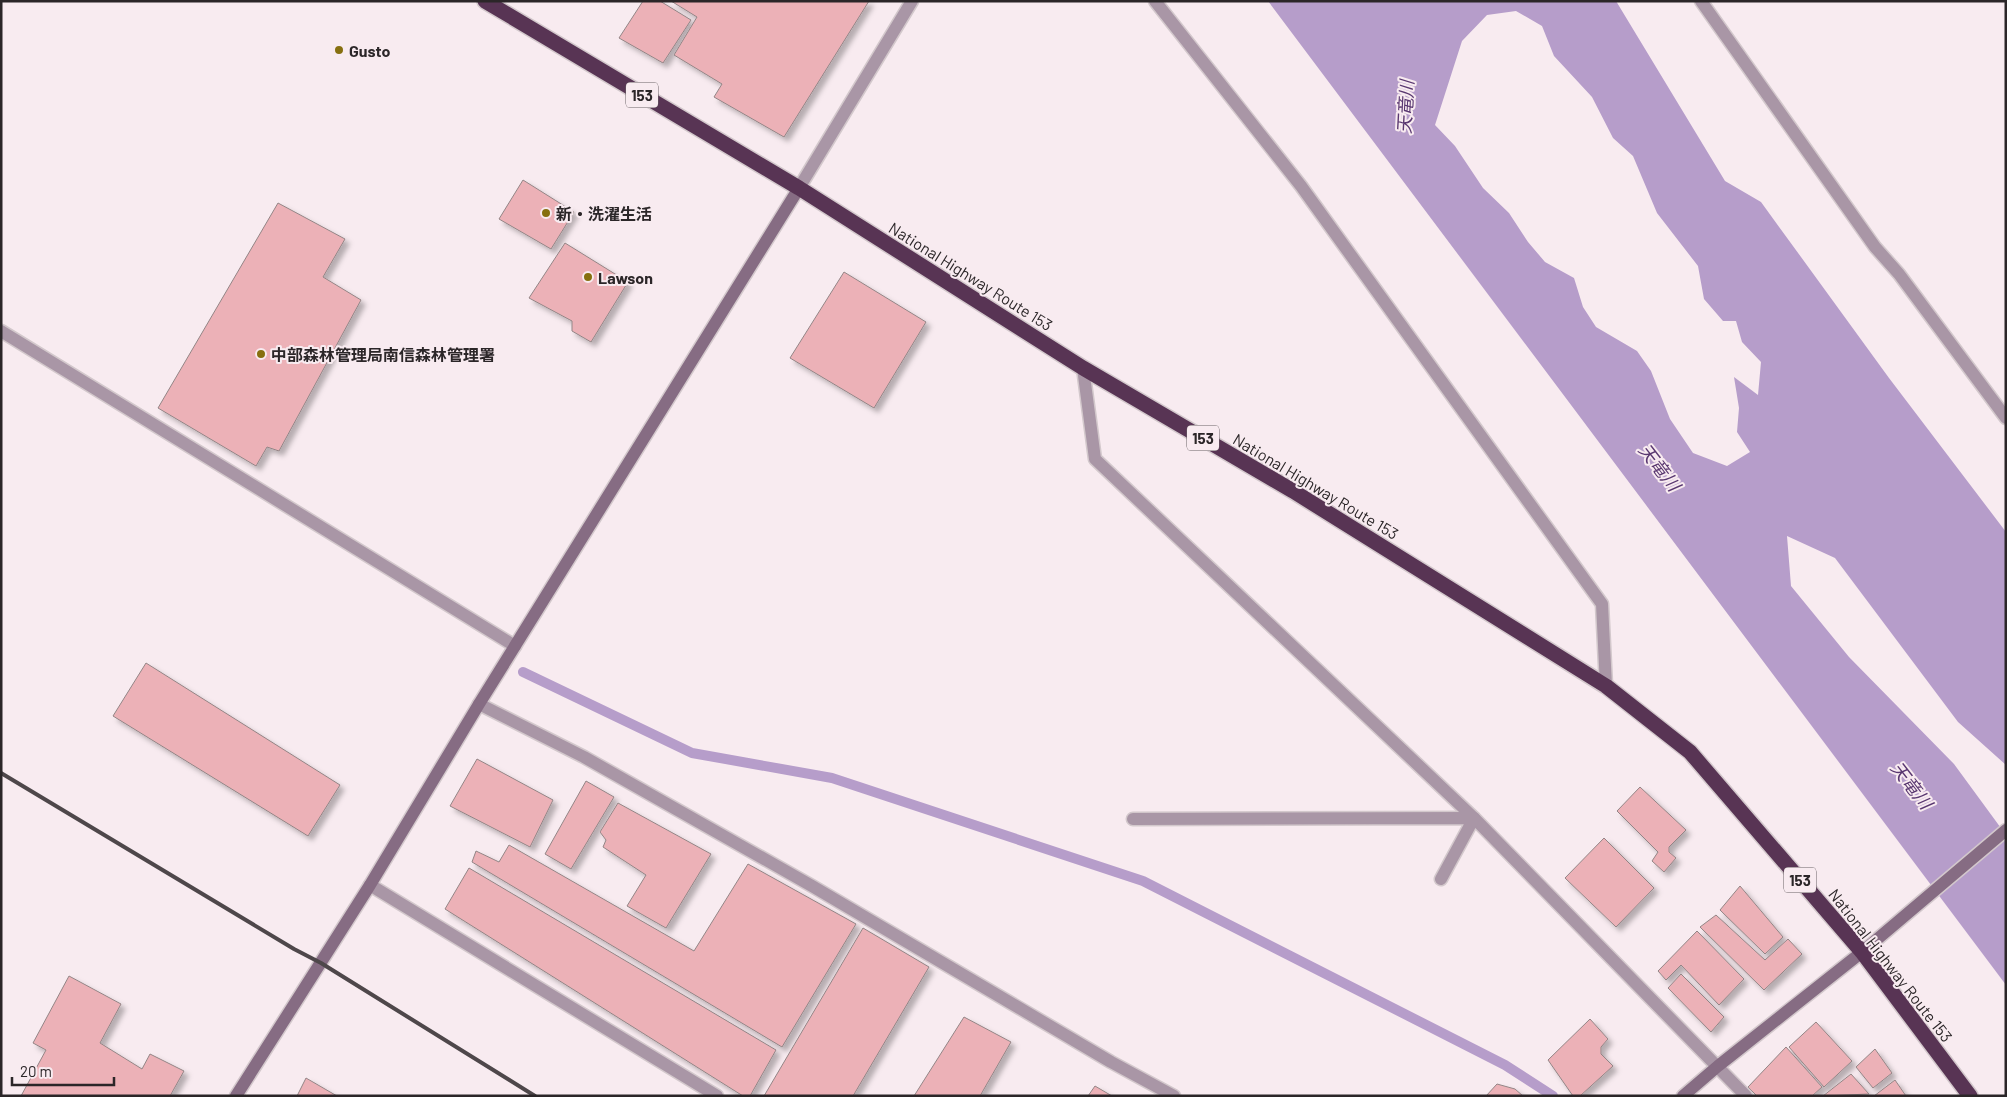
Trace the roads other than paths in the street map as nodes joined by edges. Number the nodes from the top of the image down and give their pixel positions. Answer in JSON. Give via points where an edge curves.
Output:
{"nodes":[{"id":1,"x":486,"y":1,"type":"edge"},
{"id":2,"x":912,"y":1,"type":"edge"},
{"id":3,"x":1155,"y":1,"type":"edge"},
{"id":4,"x":1701,"y":1,"type":"edge"},
{"id":5,"x":799,"y":188,"type":"junction"},
{"id":6,"x":1,"y":331,"type":"edge"},
{"id":7,"x":1083,"y":368,"type":"junction"},
{"id":8,"x":2006,"y":418,"type":"edge"},
{"id":9,"x":515,"y":646,"type":"junction"},
{"id":10,"x":1606,"y":686,"type":"junction"},
{"id":11,"x":479,"y":704,"type":"junction"},
{"id":12,"x":1474,"y":818,"type":"junction"},
{"id":13,"x":1133,"y":819,"type":"dead end"},
{"id":14,"x":2006,"y":830,"type":"edge"},
{"id":15,"x":1441,"y":880,"type":"dead end"},
{"id":16,"x":370,"y":885,"type":"junction"},
{"id":17,"x":1862,"y":952,"type":"junction"},
{"id":18,"x":1718,"y":1066,"type":"junction"},
{"id":19,"x":236,"y":1096,"type":"edge"},
{"id":20,"x":717,"y":1096,"type":"edge"},
{"id":21,"x":1174,"y":1096,"type":"edge"},
{"id":22,"x":1684,"y":1096,"type":"edge"},
{"id":23,"x":1746,"y":1096,"type":"edge"},
{"id":24,"x":1970,"y":1096,"type":"edge"}],
"edges":[{"from":1,"to":5,"type":"highway","name":"National Highway Route 153","number":"153"},
{"from":2,"to":5,"type":"street"},
{"from":3,"to":10,"type":"street","via":[[1301,186],[1602,604]]},
{"from":4,"to":8,"type":"street","via":[[1874,247],[1899,274]]},
{"from":5,"to":7,"type":"highway","name":"National Highway Route 153","number":"153"},
{"from":5,"to":9,"type":"street"},
{"from":6,"to":9,"type":"street"},
{"from":7,"to":10,"type":"highway","name":"National Highway Route 153","number":"153","via":[[1293,491]]},
{"from":7,"to":12,"type":"street","via":[[1095,459]]},
{"from":9,"to":11,"type":"street"},
{"from":10,"to":17,"type":"highway","name":"National Highway Route 153","number":"153","via":[[1690,752]]},
{"from":11,"to":16,"type":"street"},
{"from":11,"to":21,"type":"street","via":[[592,761]]},
{"from":12,"to":13,"type":"street"},
{"from":12,"to":15,"type":"street"},
{"from":12,"to":18,"type":"street"},
{"from":14,"to":17,"type":"street"},
{"from":16,"to":19,"type":"street"},
{"from":16,"to":20,"type":"street"},
{"from":17,"to":18,"type":"street"},
{"from":17,"to":24,"type":"highway","name":"National Highway Route 153","number":"153"},
{"from":18,"to":22,"type":"street"},
{"from":18,"to":23,"type":"street"}]}
